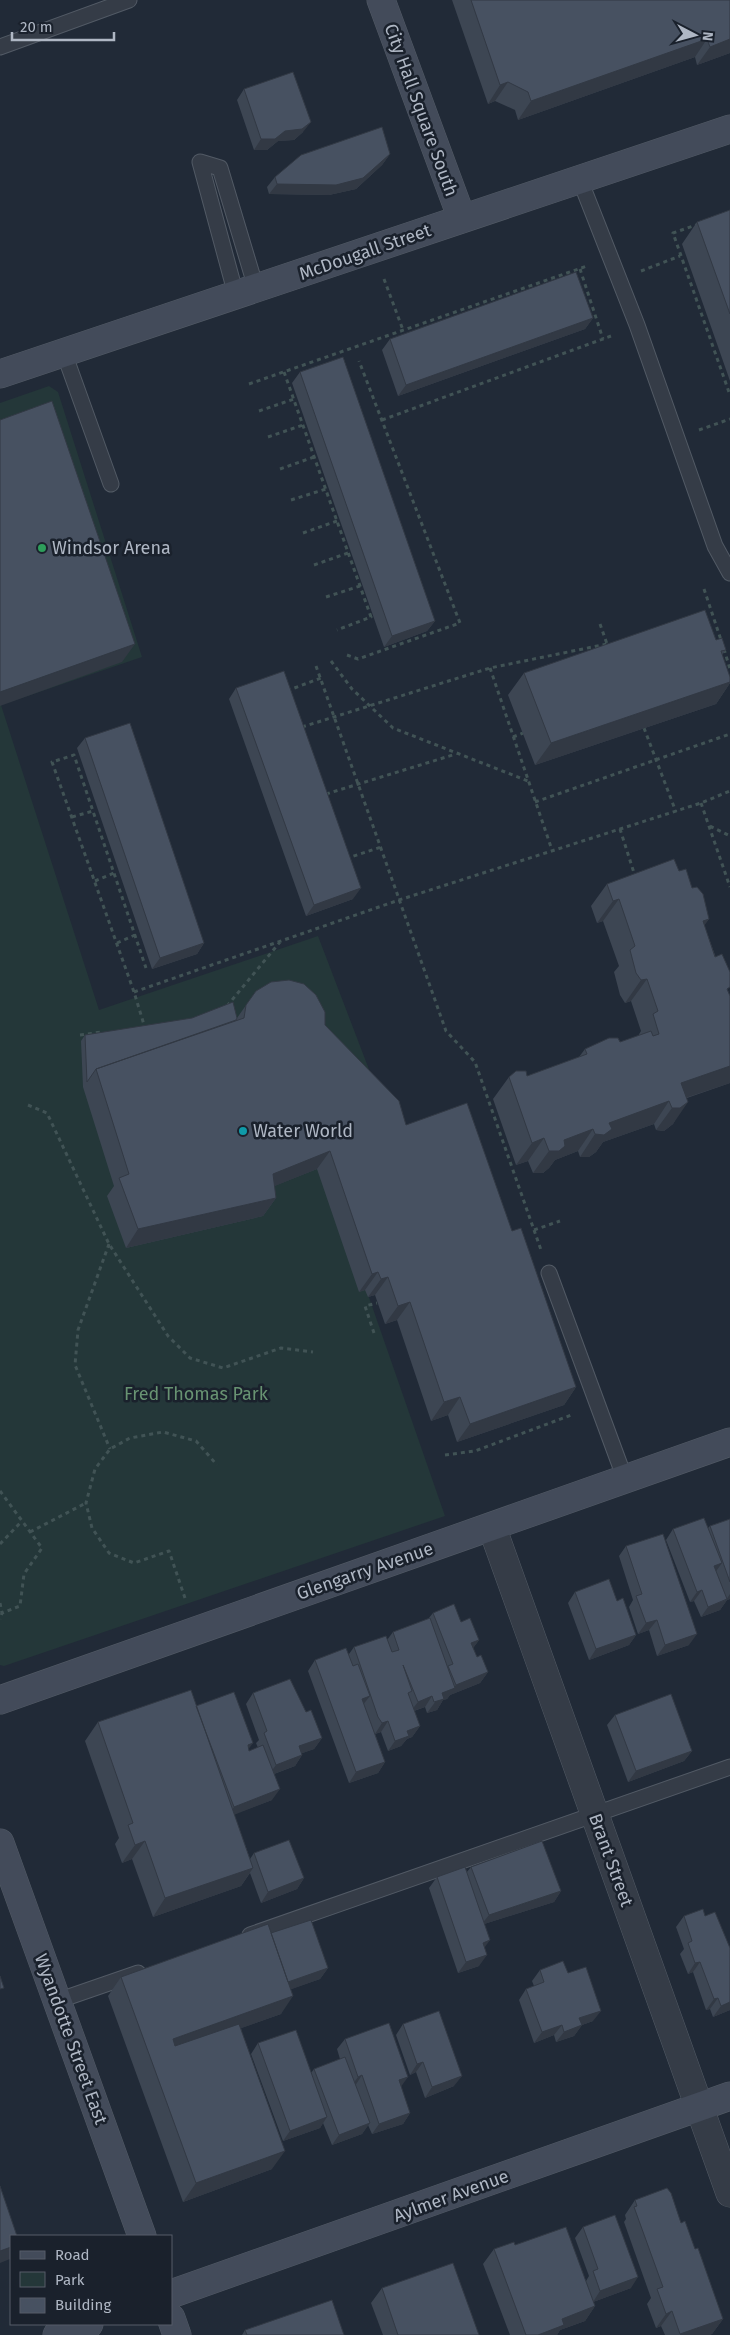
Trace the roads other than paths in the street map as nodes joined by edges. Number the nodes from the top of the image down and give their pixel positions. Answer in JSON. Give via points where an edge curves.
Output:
{"nodes":[{"id":1,"x":129,"y":0,"type":"edge"},
{"id":2,"x":381,"y":0,"type":"edge"},
{"id":3,"x":0,"y":47,"type":"edge"},
{"id":4,"x":730,"y":129,"type":"edge"},
{"id":5,"x":580,"y":180,"type":"junction"},
{"id":6,"x":462,"y":219,"type":"junction"},
{"id":7,"x":246,"y":292,"type":"junction"},
{"id":8,"x":64,"y":353,"type":"junction"},
{"id":9,"x":0,"y":374,"type":"edge"},
{"id":10,"x":111,"y":484,"type":"dead end"},
{"id":11,"x":730,"y":573,"type":"edge"},
{"id":12,"x":548,"y":1273,"type":"dead end"},
{"id":13,"x":730,"y":1442,"type":"edge"},
{"id":14,"x":625,"y":1479,"type":"junction"},
{"id":15,"x":492,"y":1527,"type":"junction"},
{"id":16,"x":0,"y":1700,"type":"edge"},
{"id":17,"x":730,"y":1767,"type":"edge"},
{"id":18,"x":594,"y":1814,"type":"junction"},
{"id":19,"x":0,"y":1843,"type":"edge"},
{"id":20,"x":238,"y":1939,"type":"edge"},
{"id":21,"x":154,"y":1968,"type":"edge"},
{"id":22,"x":57,"y":2001,"type":"junction"},
{"id":23,"x":730,"y":2096,"type":"edge"},
{"id":24,"x":699,"y":2107,"type":"junction"},
{"id":25,"x":730,"y":2193,"type":"edge"},
{"id":26,"x":142,"y":2235,"type":"edge"},
{"id":27,"x":172,"y":2294,"type":"edge"},
{"id":28,"x":172,"y":2320,"type":"edge"},
{"id":29,"x":86,"y":2325,"type":"edge"},
{"id":30,"x":57,"y":2335,"type":"edge"},
{"id":31,"x":178,"y":2335,"type":"edge"}],
"edges":[{"from":1,"to":3,"type":"lane"},
{"from":2,"to":6,"type":"main road","name":"City Hall Square South"},
{"from":4,"to":5,"type":"main road","name":"McDougall Street"},
{"from":5,"to":6,"type":"main road","name":"McDougall Street"},
{"from":5,"to":11,"type":"lane","via":[[641,335],[715,546]]},
{"from":6,"to":7,"type":"main road","name":"McDougall Street"},
{"from":7,"to":7,"type":"lane","via":[[220,168],[200,162]]},
{"from":7,"to":8,"type":"main road","name":"McDougall Street"},
{"from":8,"to":9,"type":"main road","name":"McDougall Street"},
{"from":8,"to":10,"type":"lane"},
{"from":12,"to":14,"type":"lane"},
{"from":13,"to":14,"type":"main road","name":"Glengarry Avenue"},
{"from":14,"to":15,"type":"main road","name":"Glengarry Avenue"},
{"from":15,"to":16,"type":"main road","name":"Glengarry Avenue"},
{"from":15,"to":18,"type":"street","name":"Brant Street"},
{"from":17,"to":18,"type":"lane"},
{"from":18,"to":20,"type":"lane"},
{"from":18,"to":24,"type":"street","name":"Brant Street"},
{"from":19,"to":22,"type":"main road","name":"Wyandotte Street East"},
{"from":21,"to":22,"type":"lane"},
{"from":22,"to":26,"type":"main road","name":"Wyandotte Street East"},
{"from":23,"to":24,"type":"main road","name":"Aylmer Avenue"},
{"from":24,"to":25,"type":"street","name":"Brant Street"},
{"from":24,"to":27,"type":"main road","name":"Aylmer Avenue"},
{"from":28,"to":31,"type":"main road"},
{"from":29,"to":30,"type":"main road"}]}
